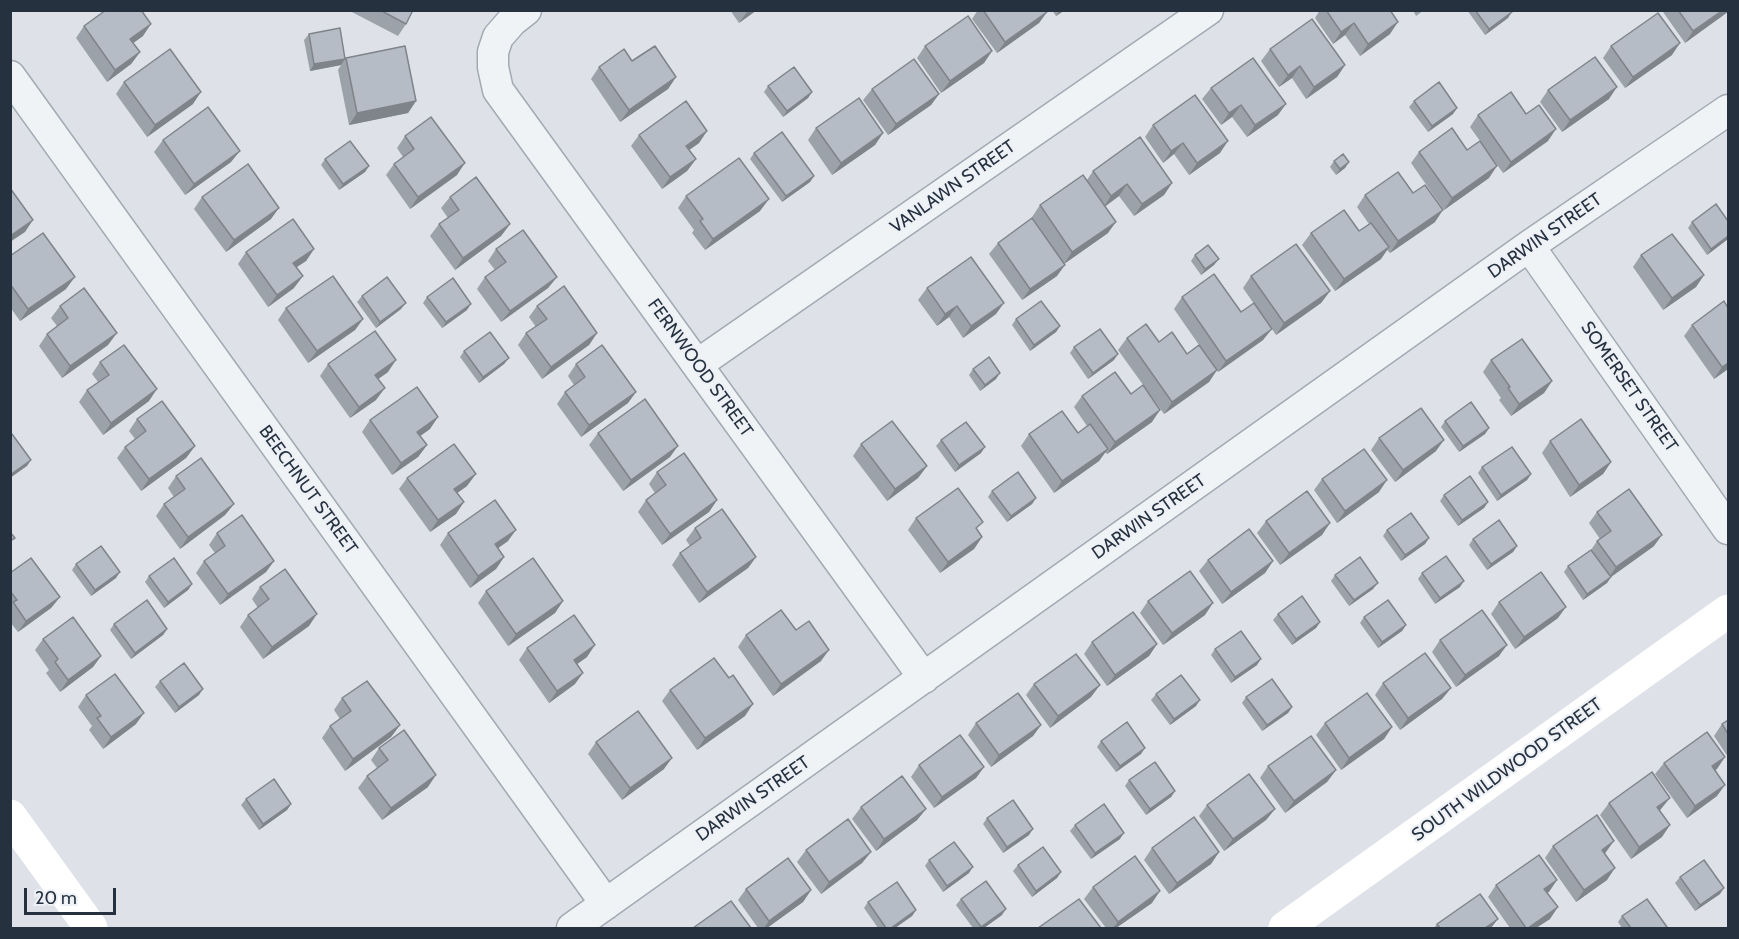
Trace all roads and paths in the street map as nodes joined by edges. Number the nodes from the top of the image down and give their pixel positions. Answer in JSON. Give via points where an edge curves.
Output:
{"nodes":[{"id":1,"x":526,"y":10,"type":"edge"},
{"id":2,"x":1208,"y":10,"type":"edge"},
{"id":3,"x":10,"y":76,"type":"edge"},
{"id":4,"x":1728,"y":110,"type":"edge"},
{"id":5,"x":1529,"y":246,"type":"junction"},
{"id":6,"x":698,"y":364,"type":"junction"},
{"id":7,"x":1728,"y":529,"type":"edge"},
{"id":8,"x":1728,"y":611,"type":"edge"},
{"id":9,"x":924,"y":678,"type":"junction"},
{"id":10,"x":10,"y":816,"type":"edge"},
{"id":11,"x":606,"y":904,"type":"junction"},
{"id":12,"x":91,"y":928,"type":"edge"},
{"id":13,"x":572,"y":928,"type":"edge"},
{"id":14,"x":1285,"y":928,"type":"edge"}],
"edges":[{"from":1,"to":6,"type":"street","name":"FERNWOOD STREET","via":[[498,37],[493,52],[498,90]]},
{"from":2,"to":6,"type":"street","name":"VANLAWN STREET"},
{"from":3,"to":11,"type":"street","name":"BEECHNUT STREET"},
{"from":4,"to":5,"type":"street","name":"DARWIN STREET"},
{"from":5,"to":7,"type":"street","name":"SOMERSET STREET"},
{"from":5,"to":9,"type":"street","name":"DARWIN STREET"},
{"from":6,"to":9,"type":"street","name":"FERNWOOD STREET"},
{"from":8,"to":14,"type":"street","name":"SOUTH WILDWOOD STREET"},
{"from":9,"to":11,"type":"street","name":"DARWIN STREET"},
{"from":10,"to":12,"type":"street"},
{"from":11,"to":13,"type":"street","name":"DARWIN STREET"}]}
